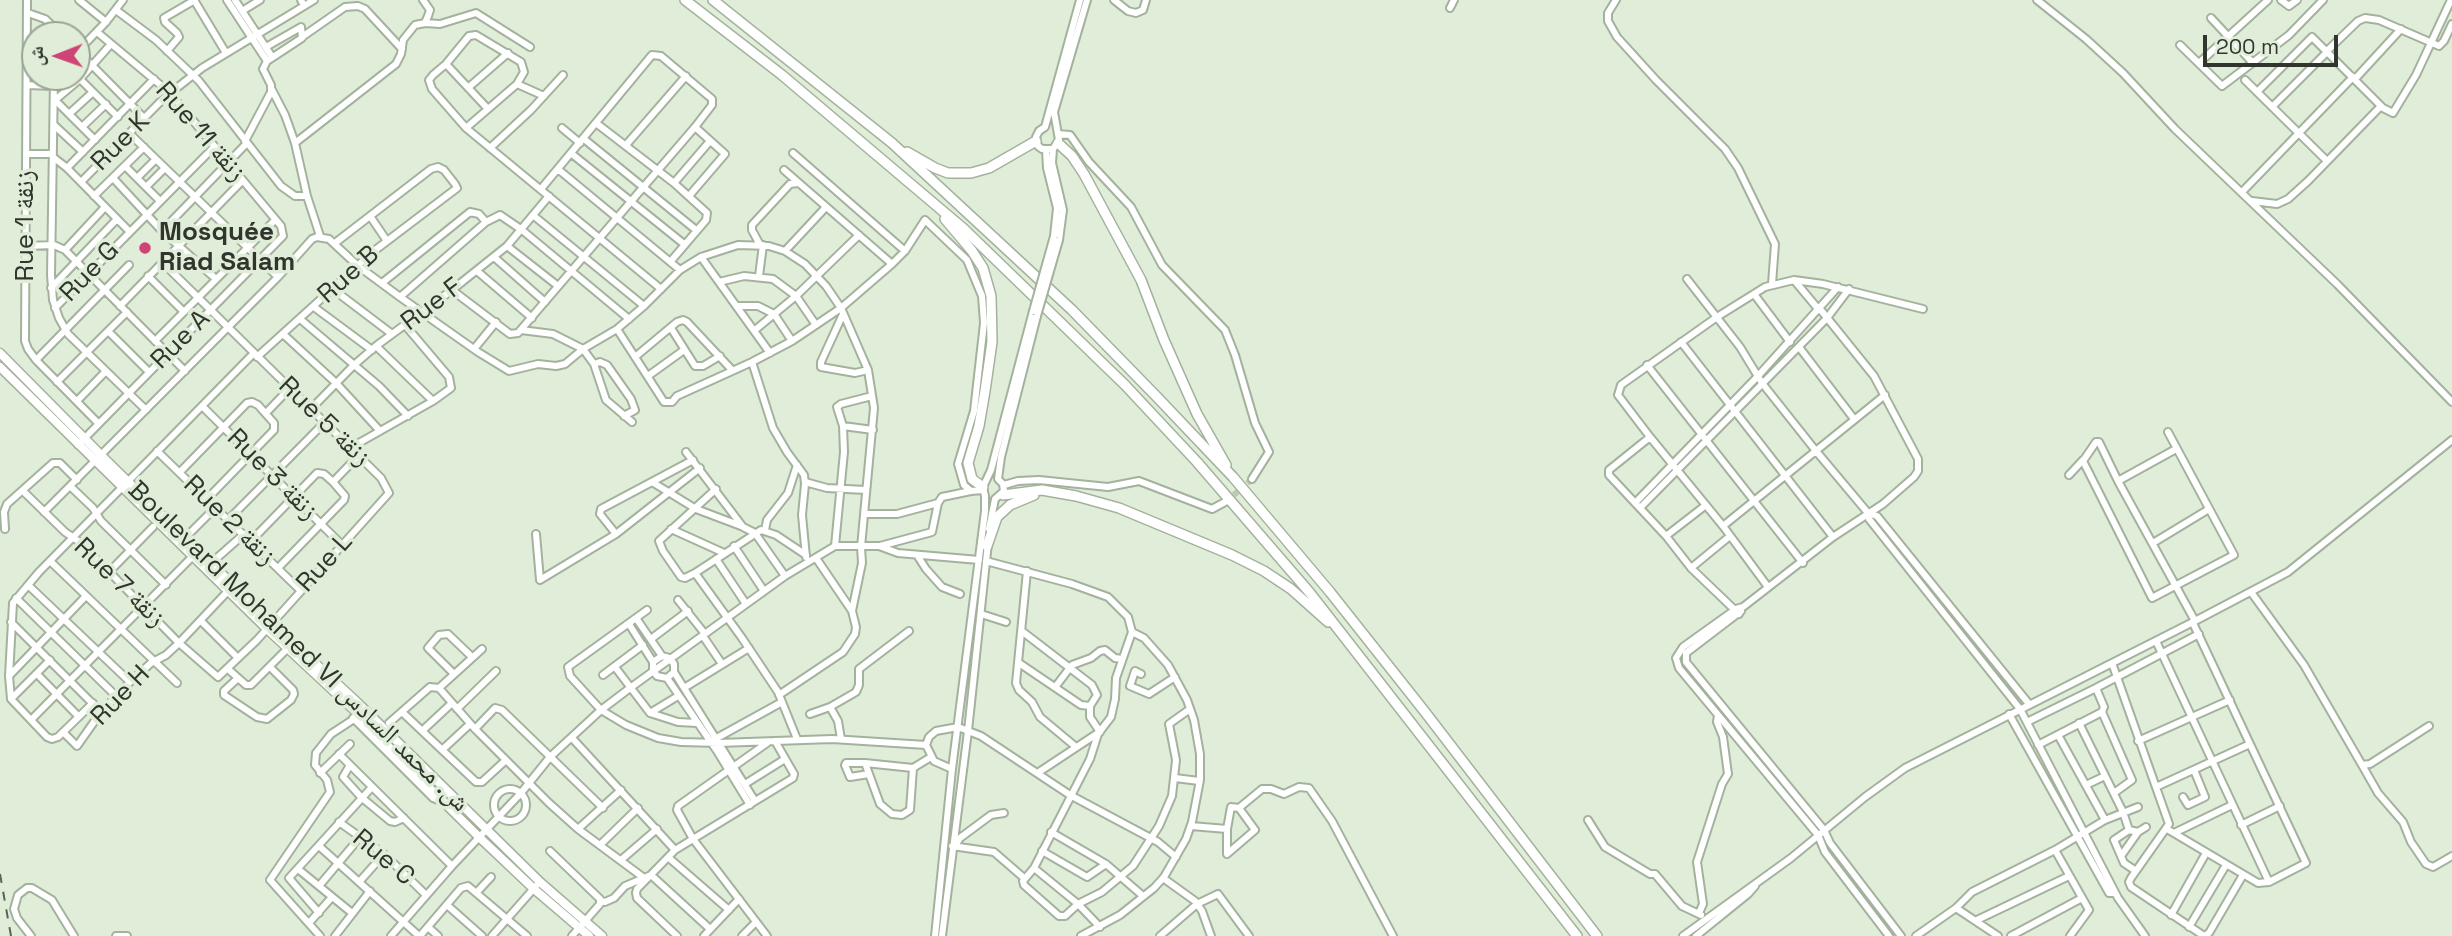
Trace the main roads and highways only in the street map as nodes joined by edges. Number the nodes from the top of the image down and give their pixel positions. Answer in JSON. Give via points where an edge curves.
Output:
{"nodes":[{"id":1,"x":685,"y":0,"type":"edge"},
{"id":2,"x":713,"y":0,"type":"edge"},
{"id":3,"x":1036,"y":141,"type":"road end"},
{"id":4,"x":1054,"y":141,"type":"road end"},
{"id":5,"x":892,"y":143,"type":"junction"},
{"id":6,"x":936,"y":206,"type":"junction"},
{"id":7,"x":0,"y":353,"type":"edge"},
{"id":8,"x":0,"y":367,"type":"edge"},
{"id":9,"x":81,"y":441,"type":"junction"},
{"id":10,"x":1233,"y":477,"type":"junction"},
{"id":11,"x":985,"y":488,"type":"road end"},
{"id":12,"x":1057,"y":492,"type":"junction"},
{"id":13,"x":1001,"y":493,"type":"road end"},
{"id":14,"x":182,"y":541,"type":"junction"},
{"id":15,"x":987,"y":546,"type":"road end"},
{"id":16,"x":208,"y":566,"type":"junction"},
{"id":17,"x":267,"y":628,"type":"junction"},
{"id":18,"x":1345,"y":638,"type":"junction"},
{"id":19,"x":356,"y":711,"type":"junction"},
{"id":20,"x":537,"y":886,"type":"junction"},
{"id":21,"x":582,"y":924,"type":"junction"},
{"id":22,"x":589,"y":936,"type":"edge"},
{"id":23,"x":602,"y":936,"type":"edge"},
{"id":24,"x":1577,"y":936,"type":"edge"},
{"id":25,"x":1597,"y":936,"type":"edge"}],
"edges":[{"from":1,"to":6,"type":"highway","via":[[802,91]]},
{"from":2,"to":5,"type":"highway"},
{"from":3,"to":5,"type":"highway","via":[[989,168],[962,173],[935,168]]},
{"from":4,"to":10,"type":"highway","via":[[1084,174],[1141,279],[1196,414]]},
{"from":5,"to":10,"type":"highway","via":[[1072,310]]},
{"from":6,"to":11,"type":"highway","via":[[983,268],[991,296],[987,379],[968,463],[970,474]]},
{"from":6,"to":18,"type":"highway","via":[[1125,385],[1257,531]]},
{"from":7,"to":9,"type":"main road","name":"Boulevard Mohamed VI ش. محمد السادس"},
{"from":8,"to":9,"type":"main road","name":"Boulevard Mohamed VI ش. محمد السادس"},
{"from":9,"to":14,"type":"main road","name":"Boulevard Mohamed VI ش. محمد السادس"},
{"from":10,"to":25,"type":"highway","via":[[1360,631]]},
{"from":12,"to":13,"type":"highway"},
{"from":12,"to":15,"type":"highway","via":[[1010,505],[997,517]]},
{"from":12,"to":18,"type":"highway","via":[[1119,508],[1264,571]]},
{"from":14,"to":16,"type":"main road","name":"Boulevard Mohamed VI ش. محمد السادس"},
{"from":14,"to":16,"type":"main road","name":"Boulevard Mohamed VI ش. محمد السادس"},
{"from":16,"to":17,"type":"main road","name":"Boulevard Mohamed VI ش. محمد السادس"},
{"from":16,"to":17,"type":"main road","name":"Boulevard Mohamed VI ش. محمد السادس"},
{"from":17,"to":19,"type":"main road","name":"Boulevard Mohamed VI ش. محمد السادس"},
{"from":17,"to":19,"type":"main road","name":"Boulevard Mohamed VI ش. محمد السادس"},
{"from":18,"to":24,"type":"highway"},
{"from":19,"to":20,"type":"main road","name":"Boulevard Mohamed VI ش. محمد السادس","via":[[486,829]]},
{"from":19,"to":20,"type":"main road","name":"Boulevard Mohamed VI ش. محمد السادس","via":[[423,785]]},
{"from":20,"to":21,"type":"main road","name":"Boulevard Mohamed VI ش. محمد السادس"},
{"from":21,"to":22,"type":"main road","name":"Boulevard Mohamed VI ش. محمد السادس"},
{"from":21,"to":23,"type":"main road","name":"Boulevard Mohamed VI ش. محمد السادس"}]}
